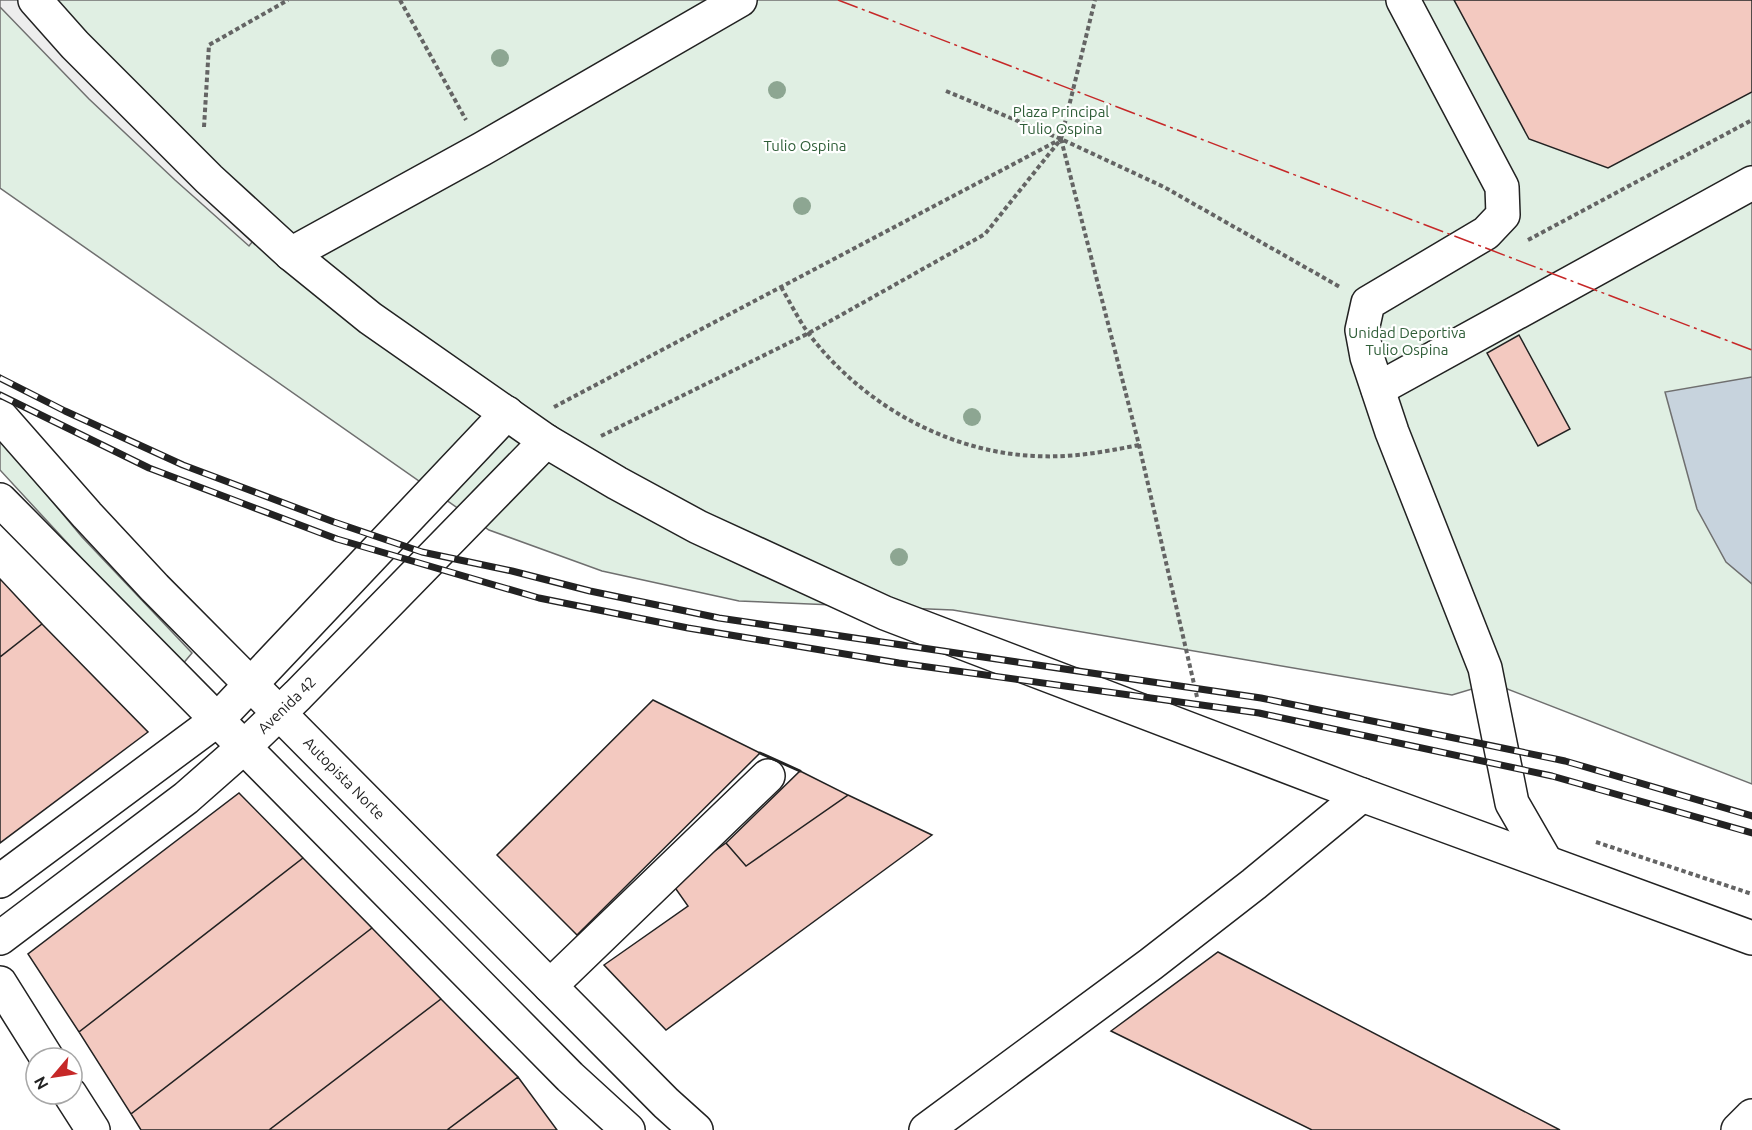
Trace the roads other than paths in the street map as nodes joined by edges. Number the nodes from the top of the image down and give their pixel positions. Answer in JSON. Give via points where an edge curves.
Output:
{"nodes":[{"id":1,"x":35,"y":0,"type":"edge"},
{"id":2,"x":740,"y":0,"type":"edge"},
{"id":3,"x":1403,"y":0,"type":"edge"},
{"id":4,"x":1752,"y":183,"type":"edge"},
{"id":5,"x":291,"y":254,"type":"junction"},
{"id":6,"x":1378,"y":389,"type":"junction"},
{"id":7,"x":507,"y":413,"type":"junction"},
{"id":8,"x":0,"y":416,"type":"edge"},
{"id":9,"x":546,"y":441,"type":"junction"},
{"id":10,"x":0,"y":500,"type":"edge"},
{"id":11,"x":250,"y":684,"type":"junction"},
{"id":12,"x":279,"y":714,"type":"junction"},
{"id":13,"x":217,"y":720,"type":"junction"},
{"id":14,"x":244,"y":747,"type":"junction"},
{"id":15,"x":768,"y":776,"type":"dead end"},
{"id":16,"x":1362,"y":795,"type":"junction"},
{"id":17,"x":1512,"y":803,"type":"junction"},
{"id":18,"x":1475,"y":837,"type":"junction"},
{"id":19,"x":1546,"y":862,"type":"junction"},
{"id":20,"x":0,"y":881,"type":"edge"},
{"id":21,"x":0,"y":938,"type":"edge"},
{"id":22,"x":1752,"y":938,"type":"edge"},
{"id":23,"x":0,"y":983,"type":"edge"},
{"id":24,"x":550,"y":986,"type":"junction"},
{"id":25,"x":39,"y":1046,"type":"edge"},
{"id":26,"x":570,"y":1077,"type":"junction"},
{"id":27,"x":78,"y":1106,"type":"edge"},
{"id":28,"x":1752,"y":1116,"type":"edge"},
{"id":29,"x":93,"y":1130,"type":"edge"},
{"id":30,"x":605,"y":1130,"type":"edge"},
{"id":31,"x":628,"y":1130,"type":"edge"},
{"id":32,"x":696,"y":1130,"type":"edge"},
{"id":33,"x":926,"y":1130,"type":"edge"},
{"id":34,"x":1738,"y":1130,"type":"edge"}],
"edges":[{"from":1,"to":5,"type":"street","via":[[209,179]]},
{"from":2,"to":5,"type":"street"},
{"from":3,"to":6,"type":"street","via":[[1502,187],[1503,215],[1485,233],[1368,303],[1362,330],[1366,357]]},
{"from":4,"to":6,"type":"street"},
{"from":5,"to":7,"type":"street","via":[[370,318]]},
{"from":6,"to":17,"type":"street","via":[[1485,668]]},
{"from":7,"to":9,"type":"street"},
{"from":7,"to":11,"type":"street"},
{"from":8,"to":11,"type":"street","name":"Autopista Norte","via":[[117,547]]},
{"from":9,"to":12,"type":"street","name":"Avenida 42"},
{"from":9,"to":16,"type":"street","via":[[698,527],[885,614]]},
{"from":10,"to":13,"type":"street"},
{"from":11,"to":12,"type":"street","name":"Autopista Norte"},
{"from":11,"to":13,"type":"street"},
{"from":12,"to":14,"type":"street","name":"Avenida 42"},
{"from":12,"to":24,"type":"street","name":"Autopista Norte"},
{"from":13,"to":14,"type":"street"},
{"from":13,"to":20,"type":"street"},
{"from":14,"to":21,"type":"street","name":"Avenida 42","via":[[186,798]]},
{"from":14,"to":26,"type":"street"},
{"from":15,"to":24,"type":"street"},
{"from":16,"to":18,"type":"street"},
{"from":16,"to":33,"type":"street","via":[[1151,964]]},
{"from":17,"to":18,"type":"street"},
{"from":17,"to":19,"type":"street"},
{"from":18,"to":19,"type":"street"},
{"from":19,"to":22,"type":"street"},
{"from":23,"to":25,"type":"street"},
{"from":24,"to":32,"type":"street","name":"Autopista Norte"},
{"from":26,"to":30,"type":"street"},
{"from":26,"to":31,"type":"street"},
{"from":27,"to":29,"type":"street"},
{"from":28,"to":34,"type":"street"}]}
